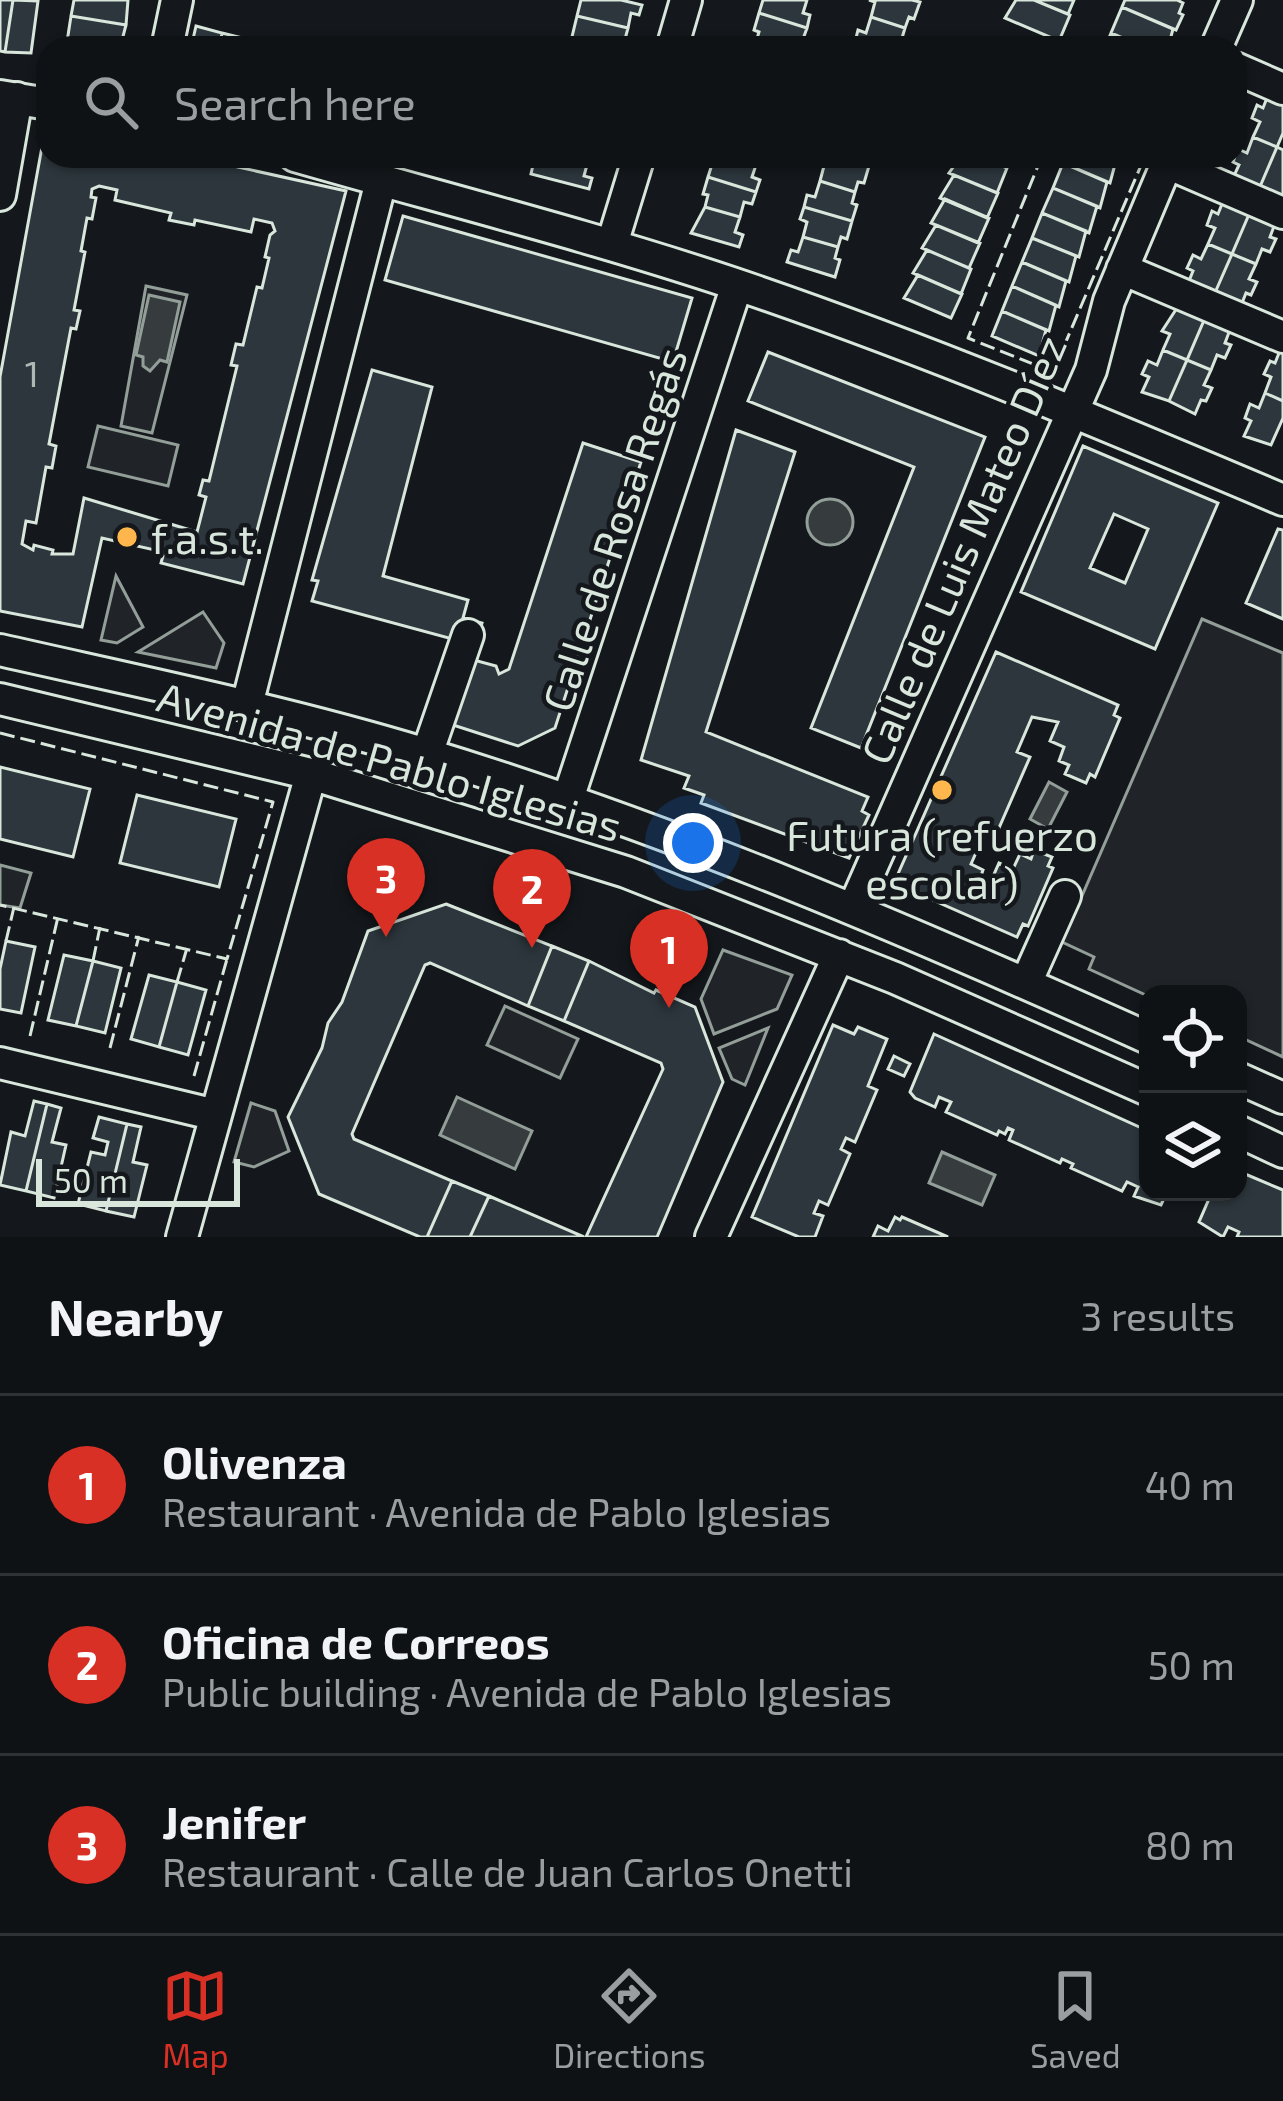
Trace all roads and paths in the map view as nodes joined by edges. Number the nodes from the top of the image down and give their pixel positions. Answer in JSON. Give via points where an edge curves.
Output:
{"nodes":[{"id":1,"x":177,"y":0,"type":"edge"},
{"id":2,"x":686,"y":0,"type":"edge"},
{"id":3,"x":1237,"y":0,"type":"edge"},
{"id":4,"x":170,"y":36,"type":"edge"},
{"id":5,"x":675,"y":36,"type":"edge"},
{"id":6,"x":1221,"y":36,"type":"edge"},
{"id":7,"x":1247,"y":73,"type":"edge"},
{"id":8,"x":1283,"y":89,"type":"edge"},
{"id":9,"x":22,"y":99,"type":"edge"},
{"id":10,"x":336,"y":168,"type":"edge"},
{"id":11,"x":634,"y":168,"type":"edge"},
{"id":12,"x":1165,"y":168,"type":"edge"},
{"id":13,"x":1188,"y":168,"type":"edge"},
{"id":14,"x":381,"y":181,"type":"junction"},
{"id":15,"x":0,"y":195,"type":"edge"},
{"id":16,"x":1283,"y":213,"type":"edge"},
{"id":17,"x":612,"y":244,"type":"junction"},
{"id":18,"x":1122,"y":268,"type":"junction"},
{"id":19,"x":737,"y":285,"type":"junction"},
{"id":20,"x":1283,"y":338,"type":"edge"},
{"id":21,"x":1072,"y":410,"type":"junction"},
{"id":22,"x":1283,"y":500,"type":"edge"},
{"id":23,"x":468,"y":635,"type":"dead end"},
{"id":24,"x":0,"y":650,"type":"edge"},
{"id":25,"x":0,"y":699,"type":"edge"},
{"id":26,"x":247,"y":705,"type":"junction"},
{"id":27,"x":427,"y":754,"type":"junction"},
{"id":28,"x":311,"y":774,"type":"junction"},
{"id":29,"x":568,"y":800,"type":"junction"},
{"id":30,"x":1065,"y":896,"type":"dead end"},
{"id":31,"x":854,"y":908,"type":"junction"},
{"id":32,"x":839,"y":955,"type":"junction"},
{"id":33,"x":1026,"y":983,"type":"junction"},
{"id":34,"x":1139,"y":1034,"type":"edge"},
{"id":35,"x":0,"y":1063,"type":"edge"},
{"id":36,"x":1247,"y":1082,"type":"edge"},
{"id":37,"x":1139,"y":1086,"type":"edge"},
{"id":38,"x":1283,"y":1098,"type":"edge"},
{"id":39,"x":216,"y":1115,"type":"junction"},
{"id":40,"x":1247,"y":1135,"type":"edge"},
{"id":41,"x":1283,"y":1152,"type":"edge"},
{"id":42,"x":182,"y":1237,"type":"edge"},
{"id":43,"x":710,"y":1237,"type":"edge"}],
"edges":[{"from":1,"to":4,"type":"street"},
{"from":2,"to":5,"type":"street"},
{"from":3,"to":6,"type":"street"},
{"from":7,"to":8,"type":"street"},
{"from":9,"to":15,"type":"street"},
{"from":10,"to":14,"type":"street"},
{"from":11,"to":17,"type":"street"},
{"from":12,"to":18,"type":"street","name":"Calle de Luis Mateo Díez"},
{"from":13,"to":16,"type":"street"},
{"from":14,"to":17,"type":"street"},
{"from":14,"to":26,"type":"street"},
{"from":17,"to":19,"type":"street"},
{"from":18,"to":20,"type":"street"},
{"from":18,"to":21,"type":"street","name":"Calle de Luis Mateo Díez"},
{"from":19,"to":21,"type":"street"},
{"from":19,"to":29,"type":"street","name":"Calle de Rosa Regás"},
{"from":21,"to":22,"type":"street"},
{"from":21,"to":31,"type":"street","name":"Calle de Luis Mateo Díez"},
{"from":23,"to":27,"type":"street"},
{"from":24,"to":26,"type":"street","name":"Avenida de Pablo Iglesias"},
{"from":25,"to":28,"type":"street","name":"Avenida de Pablo Iglesias"},
{"from":26,"to":27,"type":"street","name":"Avenida de Pablo Iglesias"},
{"from":27,"to":29,"type":"street","name":"Avenida de Pablo Iglesias"},
{"from":28,"to":32,"type":"street","name":"Avenida de Pablo Iglesias","via":[[626,872]]},
{"from":28,"to":39,"type":"street"},
{"from":29,"to":31,"type":"street","name":"Avenida de Pablo Iglesias"},
{"from":30,"to":33,"type":"street"},
{"from":31,"to":33,"type":"street","name":"Avenida de Pablo Iglesias"},
{"from":32,"to":37,"type":"street","name":"Avenida de Pablo Iglesias"},
{"from":32,"to":43,"type":"street"},
{"from":33,"to":34,"type":"street","name":"Avenida de Pablo Iglesias"},
{"from":35,"to":39,"type":"street"},
{"from":36,"to":38,"type":"street"},
{"from":39,"to":42,"type":"street"},
{"from":40,"to":41,"type":"street"}]}
